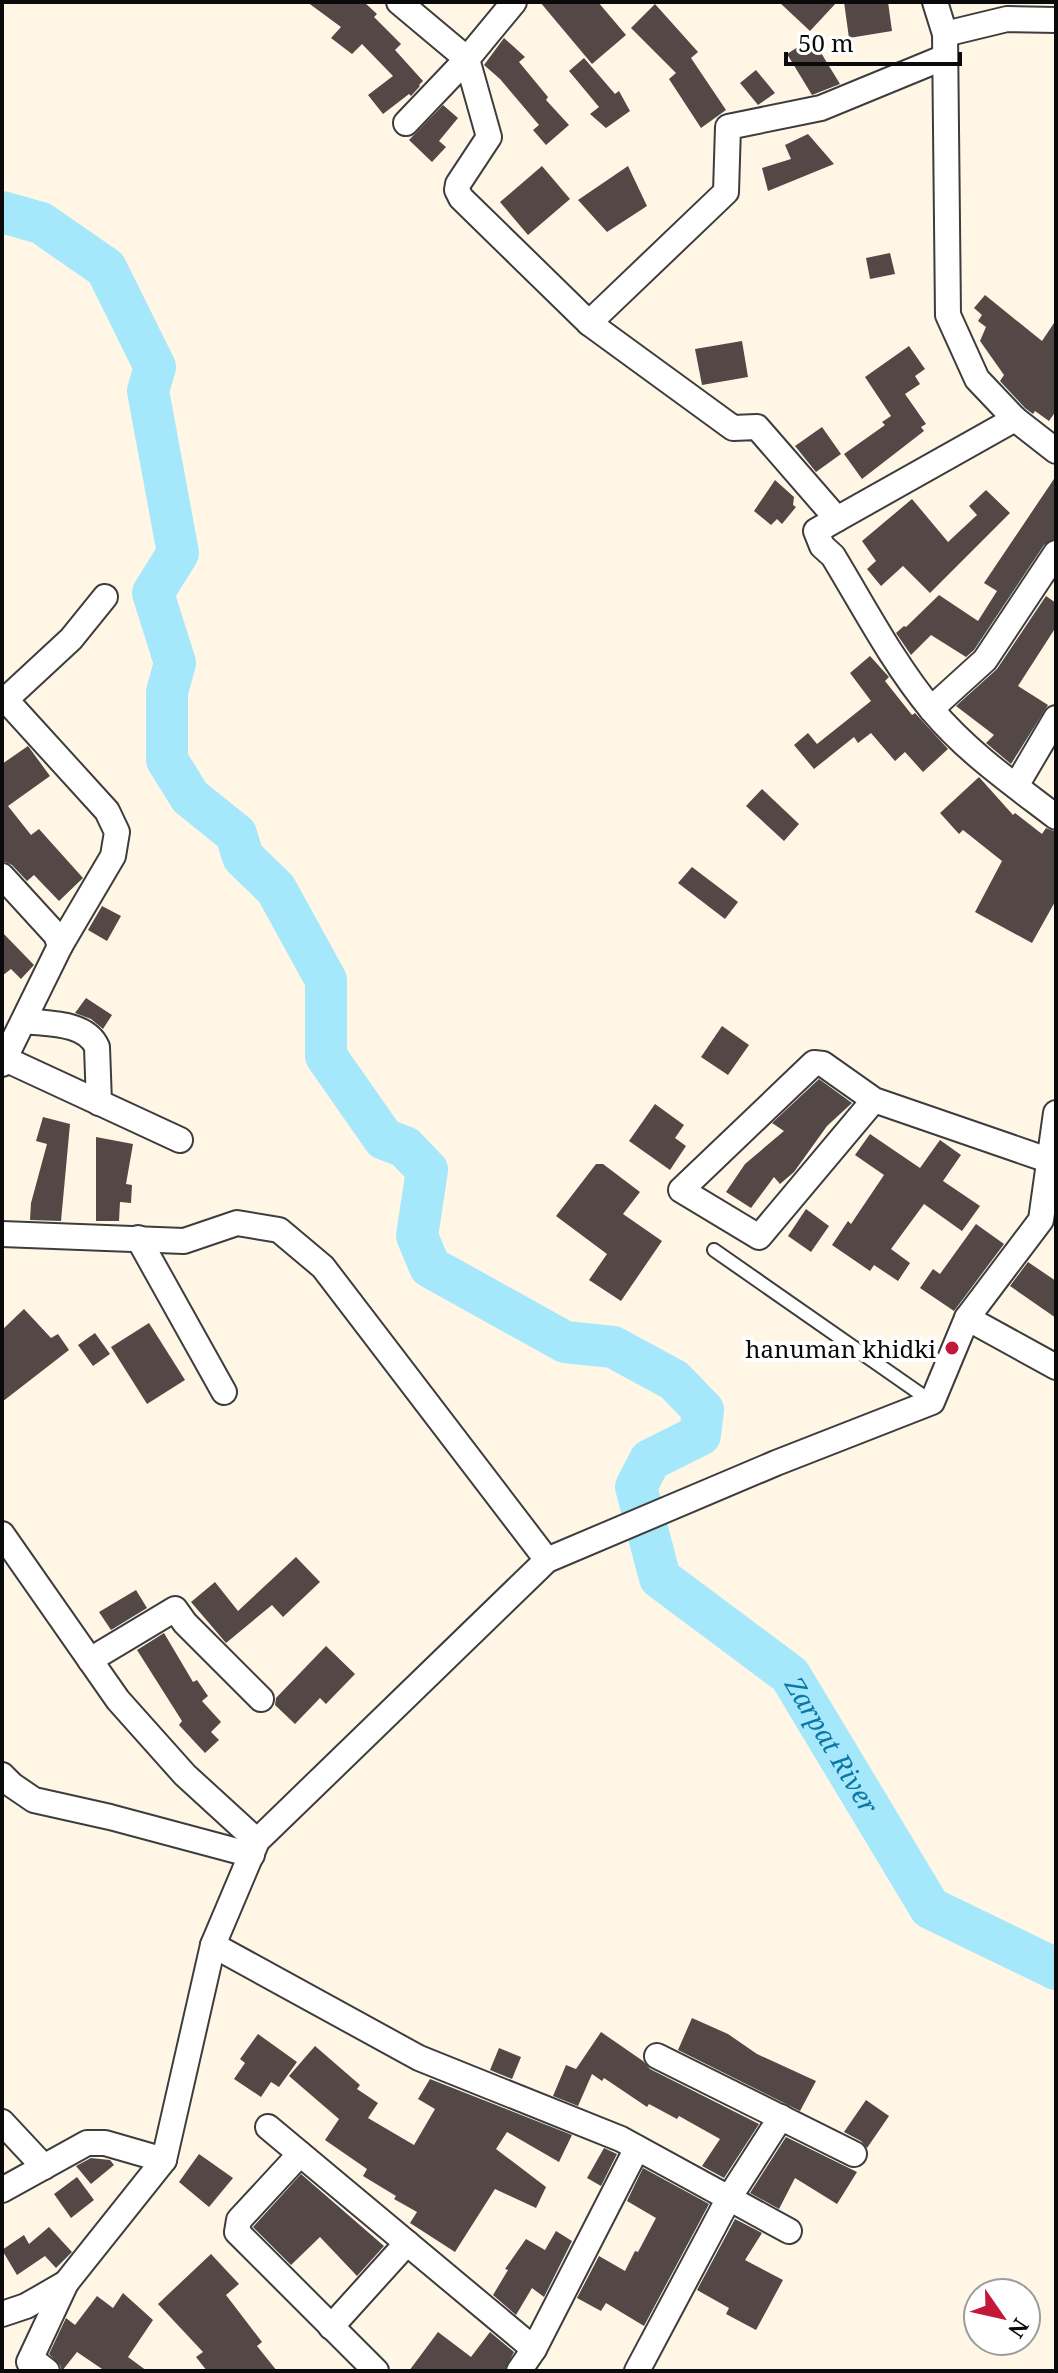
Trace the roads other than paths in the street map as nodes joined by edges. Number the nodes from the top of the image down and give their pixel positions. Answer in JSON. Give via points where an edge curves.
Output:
{"nodes":[{"id":1,"x":399,"y":2,"type":"edge"},
{"id":2,"x":514,"y":2,"type":"edge"},
{"id":3,"x":935,"y":2,"type":"edge"},
{"id":4,"x":1007,"y":10,"type":"edge"},
{"id":5,"x":1056,"y":20,"type":"edge"},
{"id":6,"x":945,"y":46,"type":"junction"},
{"id":7,"x":467,"y":59,"type":"junction"},
{"id":8,"x":406,"y":123,"type":"dead end"},
{"id":9,"x":589,"y":323,"type":"junction"},
{"id":10,"x":1015,"y":419,"type":"junction"},
{"id":11,"x":1056,"y":451,"type":"edge"},
{"id":12,"x":837,"y":519,"type":"junction"},
{"id":13,"x":1056,"y":553,"type":"edge"},
{"id":14,"x":105,"y":597,"type":"dead end"},
{"id":15,"x":4,"y":702,"type":"edge"},
{"id":16,"x":931,"y":709,"type":"junction"},
{"id":17,"x":1056,"y":718,"type":"edge"},
{"id":18,"x":1016,"y":786,"type":"junction"},
{"id":19,"x":1056,"y":817,"type":"edge"},
{"id":20,"x":2,"y":876,"type":"edge"},
{"id":21,"x":60,"y":946,"type":"junction"},
{"id":22,"x":25,"y":1021,"type":"junction"},
{"id":23,"x":3,"y":1062,"type":"edge"},
{"id":24,"x":874,"y":1100,"type":"junction"},
{"id":25,"x":99,"y":1103,"type":"junction"},
{"id":26,"x":1056,"y":1113,"type":"edge"},
{"id":27,"x":180,"y":1140,"type":"dead end"},
{"id":28,"x":1048,"y":1160,"type":"junction"},
{"id":29,"x":1048,"y":1213,"type":"edge"},
{"id":30,"x":2,"y":1234,"type":"edge"},
{"id":31,"x":138,"y":1238,"type":"junction"},
{"id":32,"x":714,"y":1250,"type":"dead end"},
{"id":33,"x":967,"y":1318,"type":"junction"},
{"id":34,"x":1056,"y":1367,"type":"edge"},
{"id":35,"x":224,"y":1392,"type":"dead end"},
{"id":36,"x":932,"y":1402,"type":"junction"},
{"id":37,"x":2,"y":1534,"type":"edge"},
{"id":38,"x":547,"y":1560,"type":"junction"},
{"id":39,"x":90,"y":1660,"type":"junction"},
{"id":40,"x":261,"y":1699,"type":"dead end"},
{"id":41,"x":2,"y":1775,"type":"edge"},
{"id":42,"x":254,"y":1848,"type":"junction"},
{"id":43,"x":213,"y":1945,"type":"junction"},
{"id":44,"x":657,"y":2056,"type":"dead end"},
{"id":45,"x":781,"y":2117,"type":"junction"},
{"id":46,"x":2,"y":2122,"type":"edge"},
{"id":47,"x":268,"y":2127,"type":"dead end"},
{"id":48,"x":637,"y":2148,"type":"junction"},
{"id":49,"x":300,"y":2154,"type":"junction"},
{"id":50,"x":854,"y":2154,"type":"dead end"},
{"id":51,"x":164,"y":2160,"type":"junction"},
{"id":52,"x":44,"y":2167,"type":"junction"},
{"id":53,"x":2,"y":2190,"type":"edge"},
{"id":54,"x":729,"y":2198,"type":"junction"},
{"id":55,"x":789,"y":2231,"type":"dead end"},
{"id":56,"x":407,"y":2243,"type":"junction"},
{"id":57,"x":66,"y":2283,"type":"junction"},
{"id":58,"x":2,"y":2314,"type":"edge"},
{"id":59,"x":331,"y":2327,"type":"junction"},
{"id":60,"x":530,"y":2363,"type":"edge"},
{"id":61,"x":33,"y":2368,"type":"edge"},
{"id":62,"x":376,"y":2371,"type":"edge"},
{"id":63,"x":637,"y":2371,"type":"edge"}],
"edges":[{"from":1,"to":7,"type":"street"},
{"from":2,"to":7,"type":"street"},
{"from":3,"to":6,"type":"street"},
{"from":4,"to":5,"type":"street"},
{"from":4,"to":6,"type":"street"},
{"from":6,"to":9,"type":"street","via":[[821,108],[728,127],[726,192]]},
{"from":6,"to":10,"type":"street","via":[[948,315],[977,379]]},
{"from":7,"to":8,"type":"street"},
{"from":7,"to":9,"type":"street","via":[[489,137],[458,184],[459,195]]},
{"from":9,"to":12,"type":"street","via":[[733,428],[757,427]]},
{"from":10,"to":11,"type":"street"},
{"from":10,"to":12,"type":"street"},
{"from":12,"to":16,"type":"street","via":[[816,531],[822,546]]},
{"from":13,"to":16,"type":"street","via":[[985,660]]},
{"from":14,"to":15,"type":"street","via":[[71,639]]},
{"from":15,"to":21,"type":"street","via":[[107,811],[117,832],[113,856]]},
{"from":16,"to":18,"type":"street"},
{"from":17,"to":18,"type":"street"},
{"from":18,"to":19,"type":"street"},
{"from":20,"to":21,"type":"street"},
{"from":21,"to":22,"type":"street"},
{"from":22,"to":23,"type":"street"},
{"from":22,"to":25,"type":"street","via":[[74,1028],[94,1039]]},
{"from":23,"to":25,"type":"street"},
{"from":24,"to":24,"type":"street","via":[[759,1237],[681,1190],[814,1063]]},
{"from":24,"to":28,"type":"street"},
{"from":25,"to":27,"type":"street"},
{"from":26,"to":28,"type":"street"},
{"from":28,"to":29,"type":"street"},
{"from":29,"to":33,"type":"street"},
{"from":30,"to":31,"type":"street"},
{"from":31,"to":35,"type":"street"},
{"from":31,"to":38,"type":"street","via":[[184,1241],[237,1223],[279,1230],[323,1267]]},
{"from":32,"to":36,"type":"lane"},
{"from":33,"to":34,"type":"street"},
{"from":33,"to":36,"type":"street"},
{"from":36,"to":38,"type":"street"},
{"from":37,"to":39,"type":"street"},
{"from":38,"to":42,"type":"street"},
{"from":39,"to":40,"type":"street","via":[[175,1609]]},
{"from":39,"to":42,"type":"street","via":[[118,1700]]},
{"from":41,"to":42,"type":"street","via":[[34,1800]]},
{"from":42,"to":43,"type":"street"},
{"from":43,"to":48,"type":"street","via":[[419,2058]]},
{"from":43,"to":51,"type":"street"},
{"from":44,"to":45,"type":"street"},
{"from":45,"to":50,"type":"street"},
{"from":45,"to":54,"type":"street"},
{"from":46,"to":52,"type":"street"},
{"from":47,"to":49,"type":"street"},
{"from":48,"to":54,"type":"street"},
{"from":48,"to":60,"type":"street"},
{"from":49,"to":56,"type":"street"},
{"from":49,"to":59,"type":"street","via":[[239,2220],[237,2232]]},
{"from":51,"to":52,"type":"street","via":[[96,2142]]},
{"from":51,"to":57,"type":"street"},
{"from":52,"to":53,"type":"street"},
{"from":54,"to":55,"type":"street"},
{"from":54,"to":63,"type":"street"},
{"from":56,"to":59,"type":"street"},
{"from":56,"to":60,"type":"street"},
{"from":57,"to":58,"type":"street"},
{"from":57,"to":61,"type":"street"},
{"from":59,"to":62,"type":"street"}]}
